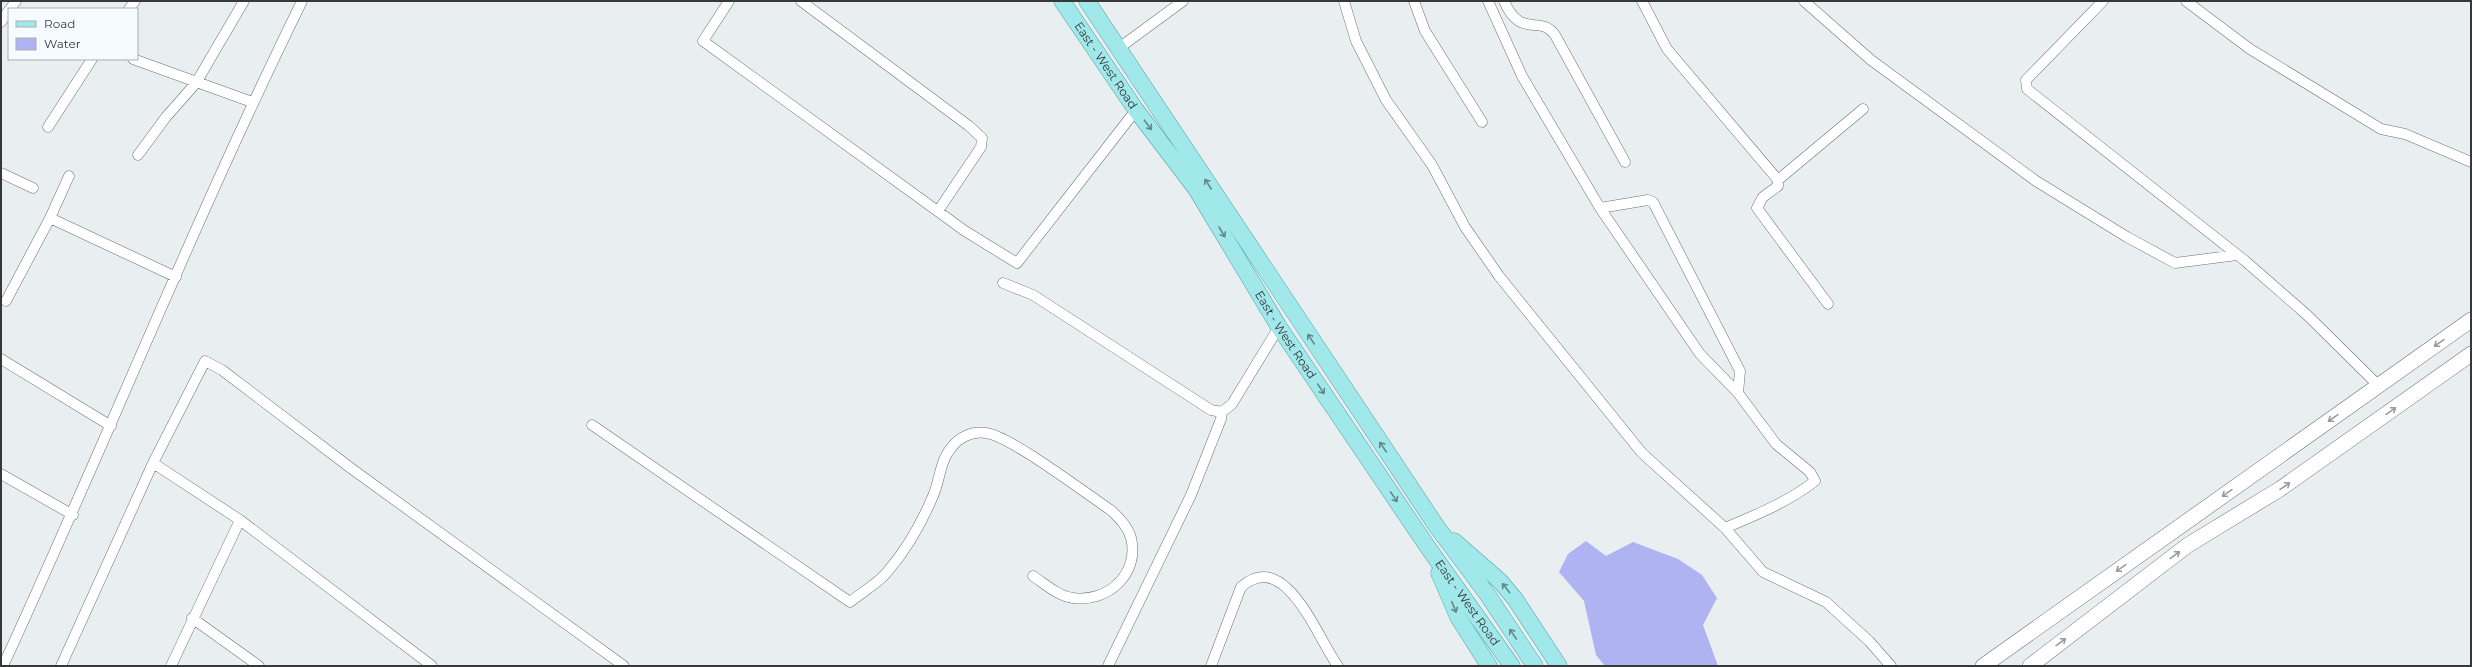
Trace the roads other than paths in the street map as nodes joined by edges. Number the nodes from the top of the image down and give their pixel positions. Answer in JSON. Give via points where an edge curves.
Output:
{"nodes":[{"id":1,"x":244,"y":1,"type":"edge"},
{"id":2,"x":302,"y":1,"type":"edge"},
{"id":3,"x":729,"y":1,"type":"edge"},
{"id":4,"x":801,"y":1,"type":"edge"},
{"id":5,"x":1062,"y":1,"type":"edge"},
{"id":6,"x":1087,"y":1,"type":"edge"},
{"id":7,"x":1183,"y":1,"type":"edge"},
{"id":8,"x":1344,"y":1,"type":"edge"},
{"id":9,"x":1414,"y":1,"type":"edge"},
{"id":10,"x":1488,"y":1,"type":"edge"},
{"id":11,"x":1504,"y":1,"type":"edge"},
{"id":12,"x":1642,"y":1,"type":"edge"},
{"id":13,"x":1804,"y":1,"type":"edge"},
{"id":14,"x":2103,"y":1,"type":"edge"},
{"id":15,"x":2186,"y":1,"type":"edge"},
{"id":16,"x":7,"y":11,"type":"edge"},
{"id":17,"x":1,"y":22,"type":"edge"},
{"id":18,"x":1119,"y":48,"type":"junction"},
{"id":19,"x":91,"y":60,"type":"edge"},
{"id":20,"x":136,"y":60,"type":"edge"},
{"id":21,"x":196,"y":84,"type":"junction"},
{"id":22,"x":252,"y":102,"type":"junction"},
{"id":23,"x":1863,"y":109,"type":"dead end"},
{"id":24,"x":1136,"y":110,"type":"junction"},
{"id":25,"x":1482,"y":122,"type":"dead end"},
{"id":26,"x":48,"y":127,"type":"dead end"},
{"id":27,"x":138,"y":155,"type":"dead end"},
{"id":28,"x":1625,"y":162,"type":"dead end"},
{"id":29,"x":2471,"y":162,"type":"edge"},
{"id":30,"x":1,"y":173,"type":"edge"},
{"id":31,"x":69,"y":176,"type":"dead end"},
{"id":32,"x":1778,"y":180,"type":"junction"},
{"id":33,"x":33,"y":188,"type":"dead end"},
{"id":34,"x":1600,"y":208,"type":"junction"},
{"id":35,"x":938,"y":211,"type":"junction"},
{"id":36,"x":50,"y":218,"type":"junction"},
{"id":37,"x":2237,"y":254,"type":"junction"},
{"id":38,"x":176,"y":277,"type":"junction"},
{"id":39,"x":1003,"y":283,"type":"dead end"},
{"id":40,"x":6,"y":301,"type":"dead end"},
{"id":41,"x":1828,"y":304,"type":"dead end"},
{"id":42,"x":2471,"y":320,"type":"edge"},
{"id":43,"x":1279,"y":326,"type":"junction"},
{"id":44,"x":2471,"y":354,"type":"edge"},
{"id":45,"x":1,"y":359,"type":"edge"},
{"id":46,"x":2379,"y":386,"type":"junction"},
{"id":47,"x":1738,"y":393,"type":"junction"},
{"id":48,"x":1222,"y":412,"type":"junction"},
{"id":49,"x":592,"y":425,"type":"dead end"},
{"id":50,"x":111,"y":426,"type":"junction"},
{"id":51,"x":153,"y":463,"type":"junction"},
{"id":52,"x":1,"y":474,"type":"edge"},
{"id":53,"x":73,"y":515,"type":"junction"},
{"id":54,"x":240,"y":520,"type":"junction"},
{"id":55,"x":1437,"y":527,"type":"junction"},
{"id":56,"x":1724,"y":528,"type":"junction"},
{"id":57,"x":1427,"y":546,"type":"junction"},
{"id":58,"x":1033,"y":576,"type":"dead end"},
{"id":59,"x":192,"y":618,"type":"junction"},
{"id":60,"x":1334,"y":664,"type":"edge"},
{"id":61,"x":3,"y":666,"type":"edge"},
{"id":62,"x":61,"y":666,"type":"edge"},
{"id":63,"x":171,"y":666,"type":"edge"},
{"id":64,"x":259,"y":666,"type":"edge"},
{"id":65,"x":432,"y":666,"type":"edge"},
{"id":66,"x":624,"y":666,"type":"edge"},
{"id":67,"x":1108,"y":666,"type":"edge"},
{"id":68,"x":1211,"y":666,"type":"edge"},
{"id":69,"x":1489,"y":666,"type":"edge"},
{"id":70,"x":1512,"y":666,"type":"edge"},
{"id":71,"x":1535,"y":666,"type":"edge"},
{"id":72,"x":1559,"y":666,"type":"edge"},
{"id":73,"x":1891,"y":666,"type":"edge"},
{"id":74,"x":1983,"y":666,"type":"edge"},
{"id":75,"x":2030,"y":666,"type":"edge"}],
"edges":[{"from":1,"to":21,"type":"street"},
{"from":2,"to":22,"type":"street"},
{"from":3,"to":35,"type":"street","via":[[703,41]]},
{"from":4,"to":35,"type":"street","via":[[970,126],[982,138],[982,147]]},
{"from":5,"to":24,"type":"main road","name":"East - West Road"},
{"from":6,"to":18,"type":"main road","name":"East - West Road"},
{"from":7,"to":18,"type":"street"},
{"from":8,"to":56,"type":"street","via":[[1356,41],[1386,100],[1432,165],[1465,227],[1499,276],[1642,453]]},
{"from":9,"to":25,"type":"street","via":[[1425,31]]},
{"from":10,"to":34,"type":"street","via":[[1522,76]]},
{"from":11,"to":28,"type":"street","via":[[1516,20],[1524,25],[1546,26],[1555,35]]},
{"from":12,"to":32,"type":"street","via":[[1667,49]]},
{"from":13,"to":37,"type":"street","via":[[1872,60],[2029,176],[2127,237],[2175,263]]},
{"from":14,"to":37,"type":"street","via":[[2026,80],[2027,89]]},
{"from":15,"to":29,"type":"street","via":[[2250,49],[2381,129],[2405,134]]},
{"from":16,"to":17,"type":"street"},
{"from":55,"to":18,"type":"main road","name":"East - West Road","one_way":true},
{"from":19,"to":26,"type":"street"},
{"from":20,"to":21,"type":"street"},
{"from":21,"to":22,"type":"street"},
{"from":21,"to":27,"type":"street","via":[[166,117]]},
{"from":22,"to":38,"type":"street"},
{"from":23,"to":32,"type":"street"},
{"from":24,"to":35,"type":"street","via":[[1017,263]]},
{"from":24,"to":43,"type":"main road","name":"East - West Road","one_way":true,"via":[[1196,189]]},
{"from":30,"to":33,"type":"street"},
{"from":31,"to":36,"type":"street"},
{"from":32,"to":41,"type":"street","via":[[1778,186],[1763,197],[1757,208]]},
{"from":34,"to":47,"type":"street","via":[[1700,354]]},
{"from":34,"to":47,"type":"street","via":[[1648,200],[1653,202],[1740,371]]},
{"from":36,"to":38,"type":"street"},
{"from":36,"to":40,"type":"street"},
{"from":37,"to":46,"type":"street","via":[[2306,314]]},
{"from":38,"to":50,"type":"street"},
{"from":39,"to":48,"type":"street","via":[[1033,295],[1212,410]]},
{"from":42,"to":46,"type":"main road","one_way":true},
{"from":43,"to":48,"type":"street","via":[[1232,404]]},
{"from":43,"to":57,"type":"main road","name":"East - West Road","one_way":true},
{"from":75,"to":44,"type":"main road","one_way":true,"via":[[2188,546],[2280,489]]},
{"from":45,"to":50,"type":"street"},
{"from":46,"to":74,"type":"main road","one_way":true},
{"from":47,"to":56,"type":"street","via":[[1776,444],[1810,472],[1815,481],[1772,507]]},
{"from":48,"to":67,"type":"street","via":[[1191,495]]},
{"from":49,"to":58,"type":"street","via":[[850,602],[888,572],[914,533],[936,490],[944,460],[951,448],[972,433],[996,436],[1112,511],[1124,523],[1131,538],[1132,555],[1128,571],[1118,585],[1104,595],[1088,599],[1071,598]]},
{"from":50,"to":53,"type":"street"},
{"from":51,"to":54,"type":"street"},
{"from":51,"to":62,"type":"street"},
{"from":51,"to":66,"type":"street","via":[[205,361],[222,370],[352,469]]},
{"from":52,"to":53,"type":"street"},
{"from":53,"to":61,"type":"street"},
{"from":54,"to":59,"type":"street"},
{"from":54,"to":65,"type":"street"},
{"from":71,"to":55,"type":"main road","name":"East - West Road","one_way":true,"via":[[1487,594]]},
{"from":72,"to":55,"type":"main road","one_way":true,"via":[[1500,580]]},
{"from":56,"to":73,"type":"street","via":[[1763,572],[1826,602],[1869,641]]},
{"from":57,"to":69,"type":"main road","one_way":true,"via":[[1458,617]]},
{"from":57,"to":70,"type":"main road","name":"East - West Road"},
{"from":59,"to":63,"type":"street"},
{"from":59,"to":64,"type":"street"},
{"from":60,"to":68,"type":"street","via":[[1301,602],[1289,589],[1267,578],[1250,579],[1241,587]]}]}
